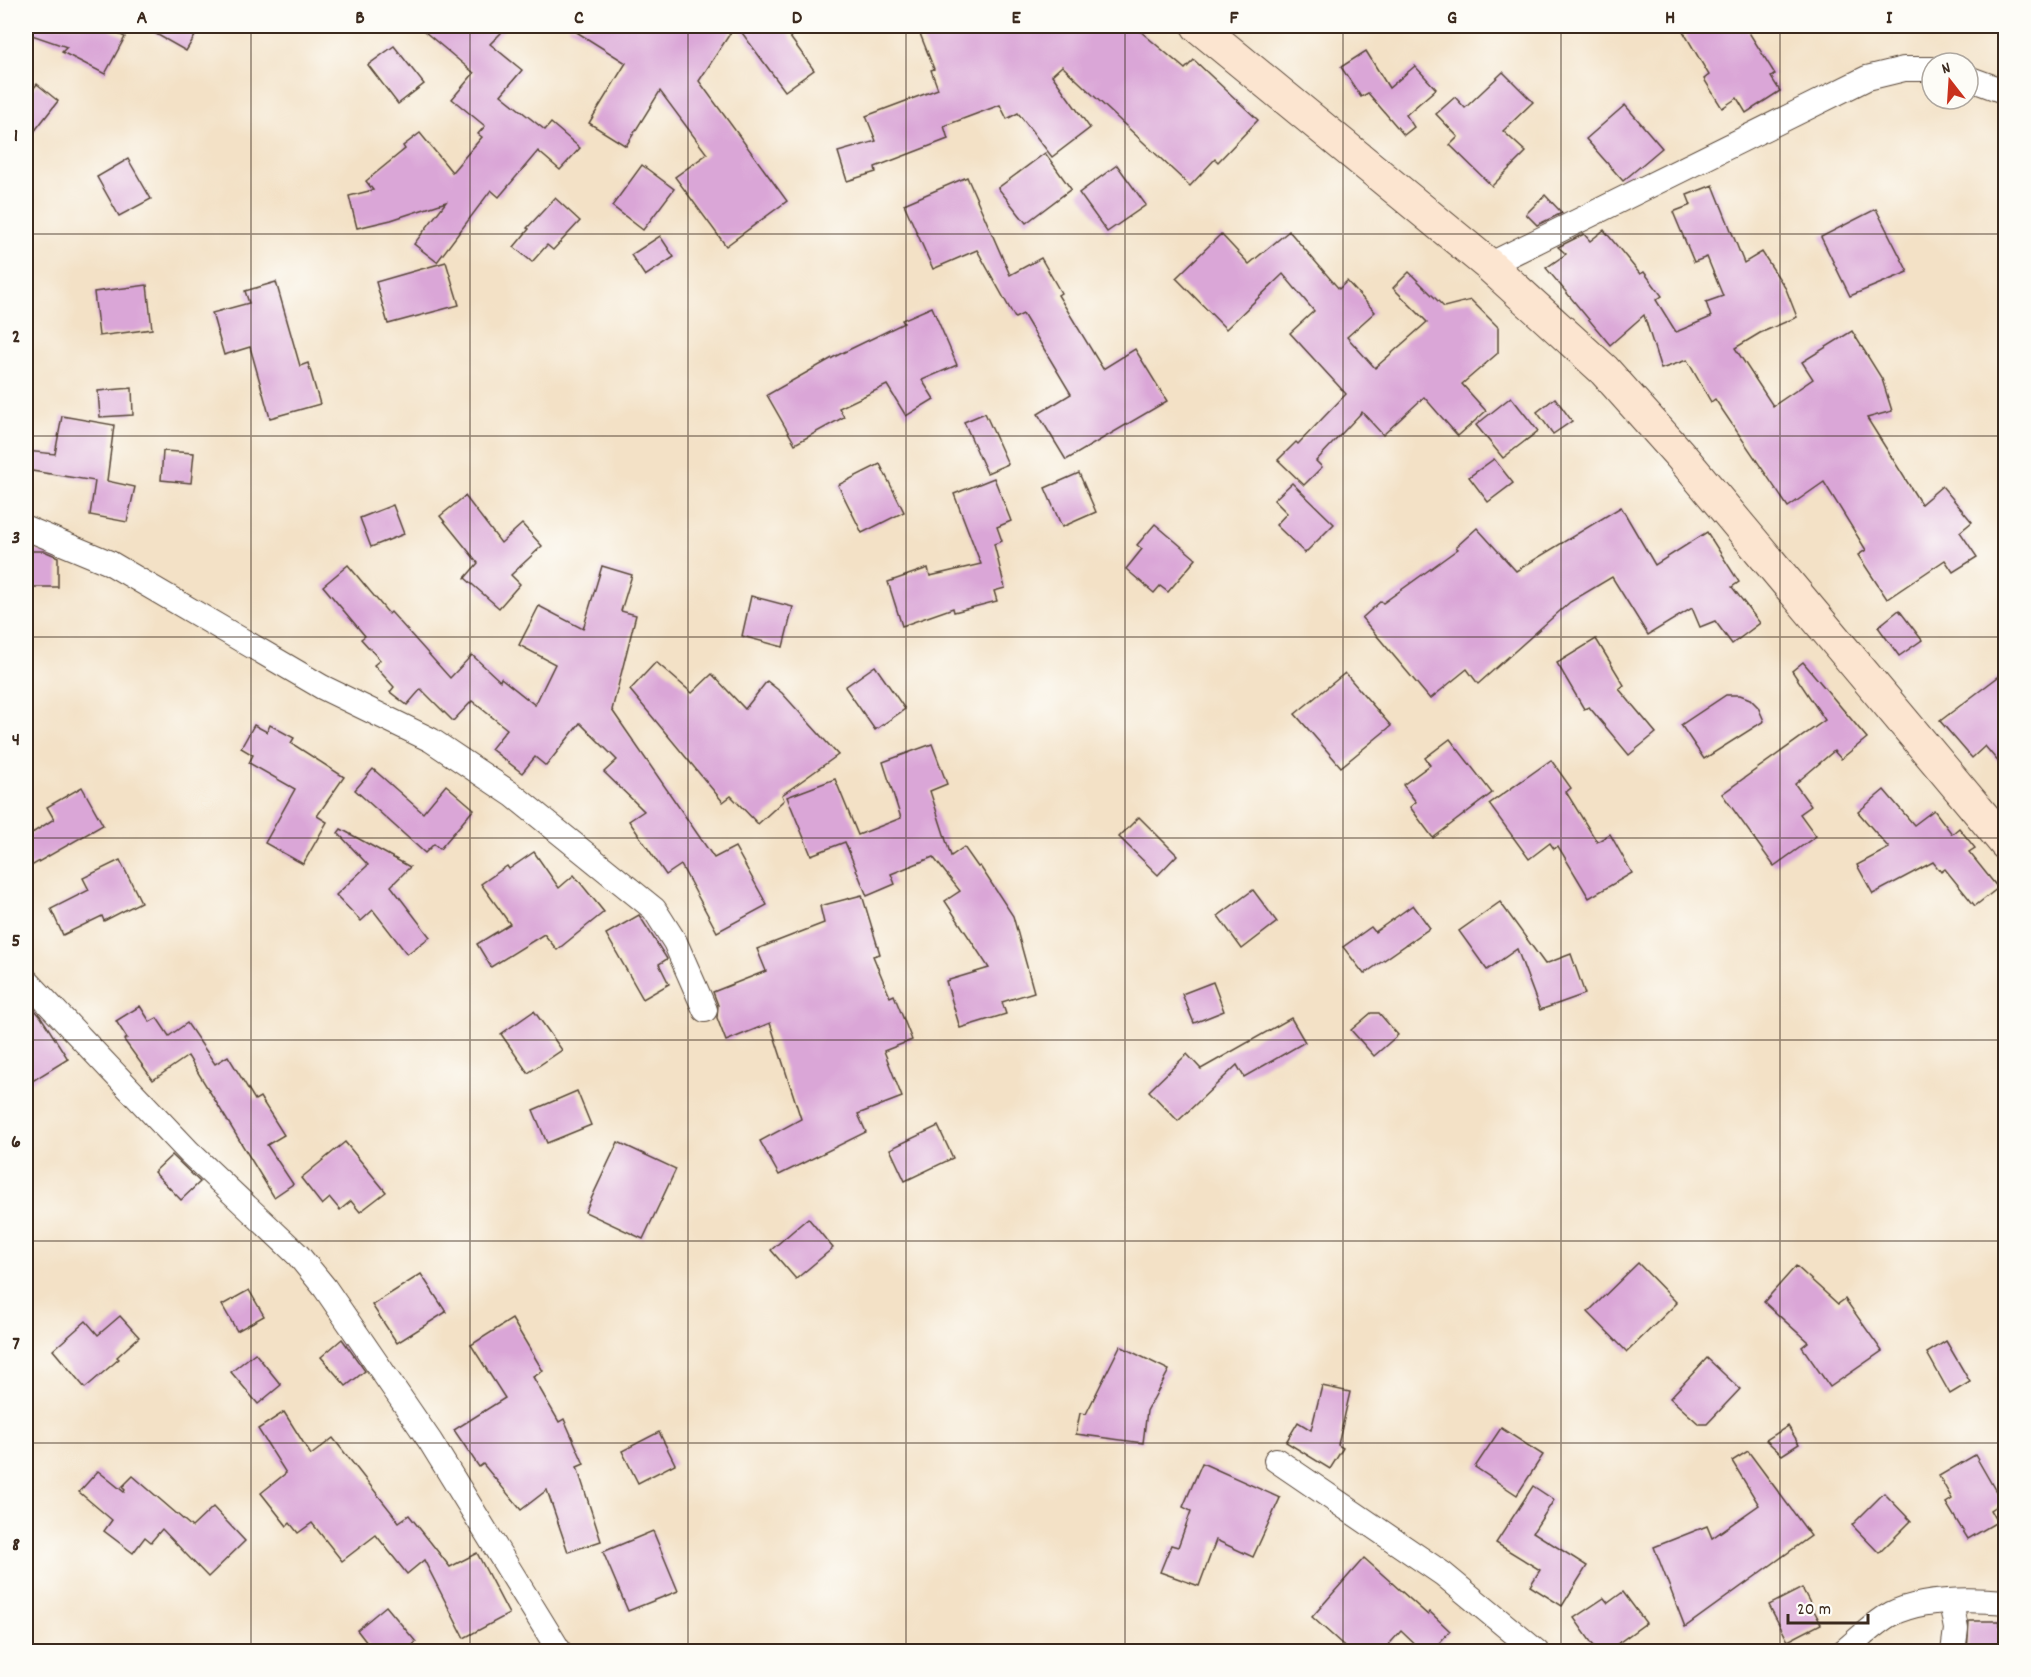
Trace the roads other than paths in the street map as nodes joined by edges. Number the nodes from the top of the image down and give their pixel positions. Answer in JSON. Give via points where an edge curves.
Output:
{"nodes":[{"id":1,"x":1198,"y":26,"type":"edge"},
{"id":2,"x":1920,"y":69,"type":"edge"},
{"id":3,"x":1980,"y":82,"type":"edge"},
{"id":4,"x":2006,"y":92,"type":"edge"},
{"id":5,"x":1489,"y":266,"type":"junction"},
{"id":6,"x":26,"y":528,"type":"edge"},
{"id":7,"x":2006,"y":844,"type":"edge"},
{"id":8,"x":26,"y":980,"type":"edge"},
{"id":9,"x":705,"y":1010,"type":"dead end"},
{"id":10,"x":1276,"y":1460,"type":"dead end"},
{"id":11,"x":1951,"y":1602,"type":"junction"},
{"id":12,"x":2006,"y":1602,"type":"edge"},
{"id":13,"x":560,"y":1652,"type":"edge"},
{"id":14,"x":1538,"y":1652,"type":"edge"},
{"id":15,"x":1843,"y":1652,"type":"edge"},
{"id":16,"x":1953,"y":1652,"type":"edge"}],
"edges":[{"from":1,"to":5,"type":"main road"},
{"from":2,"to":5,"type":"street","via":[[1867,78]]},
{"from":3,"to":4,"type":"street"},
{"from":5,"to":7,"type":"main road","via":[[1604,370]]},
{"from":6,"to":9,"type":"street","via":[[110,562],[322,687],[430,741],[513,795],[654,909],[675,942]]},
{"from":8,"to":13,"type":"street","via":[[325,1288],[430,1441]]},
{"from":10,"to":14,"type":"street","via":[[1443,1574]]},
{"from":11,"to":12,"type":"street"},
{"from":11,"to":15,"type":"street","via":[[1911,1606],[1889,1615]]},
{"from":11,"to":16,"type":"street","via":[[1956,1629]]}]}
